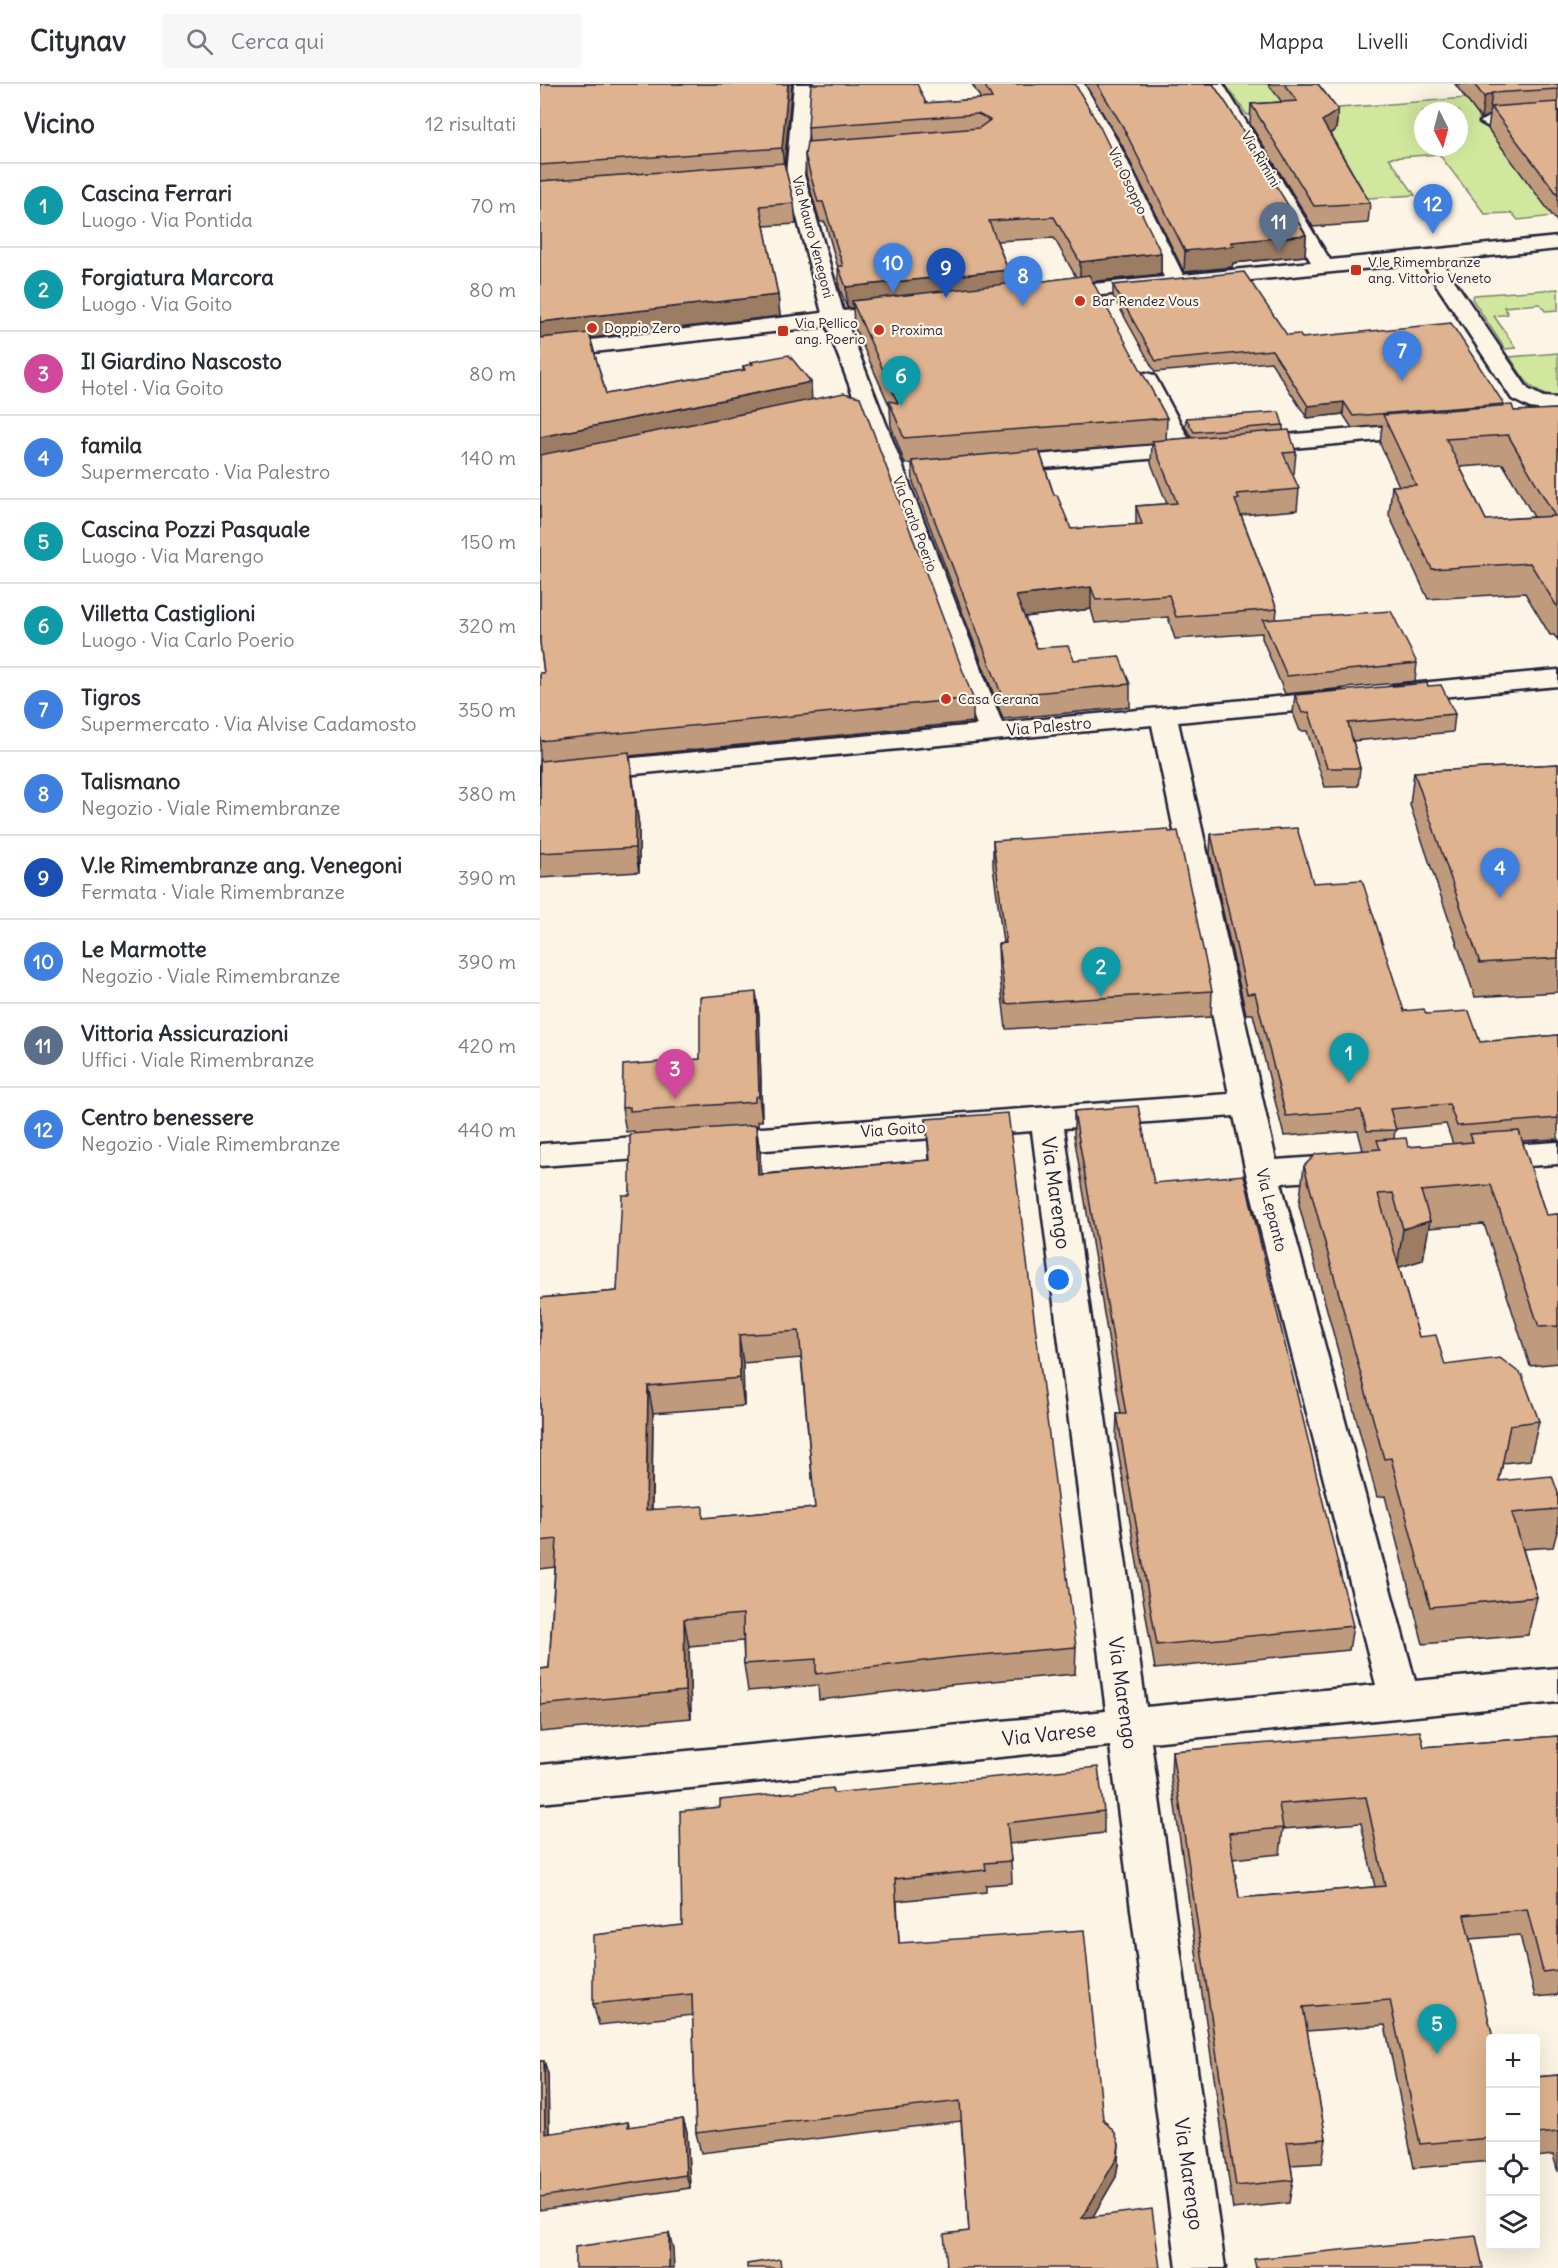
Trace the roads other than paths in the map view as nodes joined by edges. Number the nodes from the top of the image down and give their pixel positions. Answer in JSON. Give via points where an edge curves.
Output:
{"nodes":[{"id":1,"x":803,"y":84,"type":"edge"},
{"id":2,"x":1075,"y":84,"type":"edge"},
{"id":3,"x":1214,"y":84,"type":"edge"},
{"id":4,"x":1558,"y":117,"type":"edge"},
{"id":5,"x":1489,"y":122,"type":"edge"},
{"id":6,"x":795,"y":175,"type":"junction"},
{"id":7,"x":772,"y":177,"type":"edge"},
{"id":8,"x":1550,"y":249,"type":"edge"},
{"id":9,"x":1428,"y":256,"type":"junction"},
{"id":10,"x":1324,"y":266,"type":"junction"},
{"id":11,"x":1176,"y":281,"type":"junction"},
{"id":12,"x":1028,"y":297,"type":"edge"},
{"id":13,"x":914,"y":309,"type":"edge"},
{"id":14,"x":834,"y":318,"type":"junction"},
{"id":15,"x":540,"y":352,"type":"edge"},
{"id":16,"x":1134,"y":360,"type":"edge"},
{"id":17,"x":1556,"y":409,"type":"edge"},
{"id":18,"x":1522,"y":423,"type":"edge"},
{"id":19,"x":1452,"y":428,"type":"edge"},
{"id":20,"x":1184,"y":450,"type":"junction"},
{"id":21,"x":982,"y":467,"type":"edge"},
{"id":22,"x":923,"y":472,"type":"edge"},
{"id":23,"x":896,"y":474,"type":"junction"},
{"id":24,"x":1558,"y":678,"type":"edge"},
{"id":25,"x":1163,"y":716,"type":"junction"},
{"id":26,"x":992,"y":731,"type":"junction"},
{"id":27,"x":540,"y":775,"type":"edge"},
{"id":28,"x":1247,"y":1104,"type":"junction"},
{"id":29,"x":1046,"y":1118,"type":"junction"},
{"id":30,"x":1558,"y":1153,"type":"edge"},
{"id":31,"x":540,"y":1155,"type":"edge"},
{"id":32,"x":1449,"y":1160,"type":"edge"},
{"id":33,"x":1377,"y":1165,"type":"edge"},
{"id":34,"x":1262,"y":1173,"type":"junction"},
{"id":35,"x":1558,"y":1685,"type":"edge"},
{"id":36,"x":1400,"y":1700,"type":"junction"},
{"id":37,"x":1127,"y":1726,"type":"junction"},
{"id":38,"x":540,"y":1784,"type":"edge"},
{"id":39,"x":1201,"y":2268,"type":"edge"}],
"edges":[{"from":1,"to":6,"type":"street","name":"Via Mauro Venegoni","via":[[803,154]]},
{"from":2,"to":11,"type":"street","name":"Via Osoppo","via":[[1111,146]]},
{"from":3,"to":10,"type":"street","name":"Via Rimini"},
{"from":4,"to":5,"type":"street"},
{"from":6,"to":7,"type":"street"},
{"from":6,"to":14,"type":"street","name":"Via Mauro Venegoni"},
{"from":8,"to":9,"type":"street"},
{"from":9,"to":10,"type":"street"},
{"from":9,"to":17,"type":"street","via":[[1520,394]]},
{"from":10,"to":11,"type":"street"},
{"from":11,"to":12,"type":"street","via":[[1101,298]]},
{"from":13,"to":14,"type":"street"},
{"from":14,"to":15,"type":"street"},
{"from":14,"to":23,"type":"street","name":"Via Carlo Poerio","via":[[858,403]]},
{"from":16,"to":20,"type":"street"},
{"from":17,"to":18,"type":"street"},
{"from":19,"to":20,"type":"street"},
{"from":20,"to":21,"type":"street"},
{"from":22,"to":23,"type":"street"},
{"from":23,"to":26,"type":"street","name":"Via Carlo Poerio"},
{"from":24,"to":25,"type":"street","name":"Via Palestro"},
{"from":25,"to":26,"type":"street","name":"Via Palestro"},
{"from":25,"to":28,"type":"street","name":"Via Lepanto"},
{"from":26,"to":27,"type":"street","name":"Via Palestro"},
{"from":28,"to":29,"type":"street","name":"Via Goito"},
{"from":28,"to":34,"type":"street","name":"Via Lepanto"},
{"from":29,"to":31,"type":"street","name":"Via Goito"},
{"from":29,"to":37,"type":"street","name":"Via Marengo"},
{"from":30,"to":32,"type":"street"},
{"from":33,"to":34,"type":"street"},
{"from":34,"to":36,"type":"street","name":"Via Lepanto"},
{"from":35,"to":36,"type":"street","name":"Via Varese"},
{"from":36,"to":37,"type":"street","name":"Via Varese"},
{"from":37,"to":38,"type":"street","name":"Via Varese"},
{"from":37,"to":39,"type":"street","name":"Via Marengo"}]}
